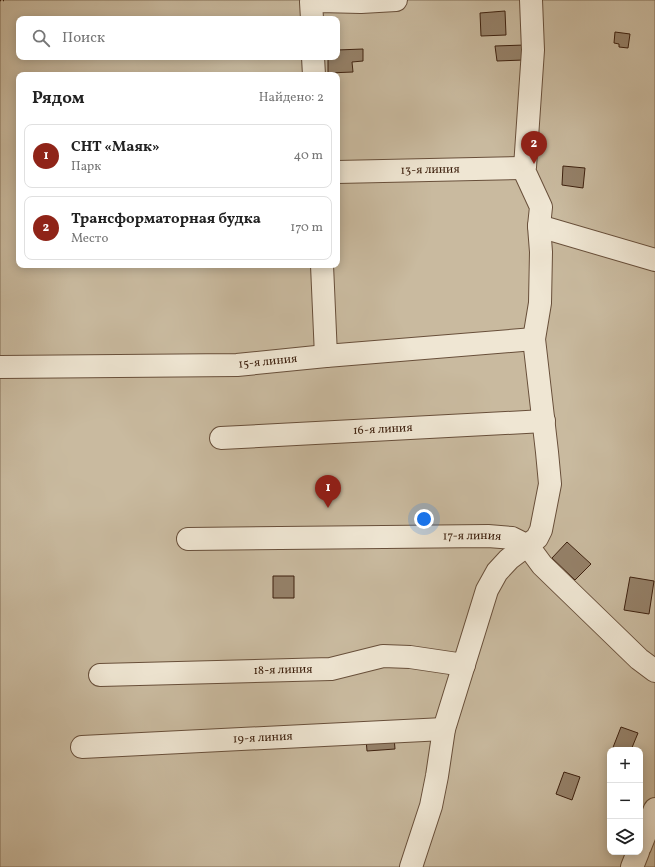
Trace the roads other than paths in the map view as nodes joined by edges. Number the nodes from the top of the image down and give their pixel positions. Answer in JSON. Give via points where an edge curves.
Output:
{"nodes":[{"id":1,"x":396,"y":0,"type":"edge"},
{"id":2,"x":531,"y":0,"type":"edge"},
{"id":3,"x":312,"y":11,"type":"edge"},
{"id":4,"x":313,"y":60,"type":"edge"},
{"id":5,"x":314,"y":72,"type":"edge"},
{"id":6,"x":523,"y":168,"type":"junction"},
{"id":7,"x":340,"y":172,"type":"edge"},
{"id":8,"x":539,"y":226,"type":"junction"},
{"id":9,"x":655,"y":260,"type":"edge"},
{"id":10,"x":322,"y":268,"type":"edge"},
{"id":11,"x":534,"y":339,"type":"junction"},
{"id":12,"x":326,"y":356,"type":"junction"},
{"id":13,"x":0,"y":367,"type":"edge"},
{"id":14,"x":544,"y":421,"type":"junction"},
{"id":15,"x":221,"y":438,"type":"dead end"},
{"id":16,"x":188,"y":539,"type":"dead end"},
{"id":17,"x":528,"y":546,"type":"junction"},
{"id":18,"x":464,"y":665,"type":"junction"},
{"id":19,"x":655,"y":671,"type":"edge"},
{"id":20,"x":100,"y":675,"type":"dead end"},
{"id":21,"x":444,"y":728,"type":"junction"},
{"id":22,"x":82,"y":746,"type":"dead end"},
{"id":23,"x":655,"y":809,"type":"edge"},
{"id":24,"x":643,"y":839,"type":"edge"},
{"id":25,"x":637,"y":855,"type":"edge"},
{"id":26,"x":411,"y":867,"type":"edge"},
{"id":27,"x":632,"y":867,"type":"edge"}],
"edges":[{"from":1,"to":3,"type":"street","via":[[319,1]]},
{"from":2,"to":6,"type":"street","via":[[533,50]]},
{"from":4,"to":5,"type":"street"},
{"from":6,"to":7,"type":"street","name":"13-я линия"},
{"from":6,"to":8,"type":"street","via":[[541,207]]},
{"from":8,"to":9,"type":"street"},
{"from":8,"to":11,"type":"street","via":[[540,304]]},
{"from":10,"to":12,"type":"street"},
{"from":11,"to":12,"type":"street","name":"15-я линия"},
{"from":11,"to":14,"type":"street"},
{"from":12,"to":13,"type":"street","name":"15-я линия","via":[[237,365]]},
{"from":14,"to":15,"type":"street","name":"16-я линия"},
{"from":14,"to":17,"type":"street","via":[[550,484],[542,530]]},
{"from":16,"to":17,"type":"street","name":"17-я линия","via":[[488,536],[512,538]]},
{"from":17,"to":18,"type":"street","via":[[509,559],[497,572],[487,590]]},
{"from":17,"to":19,"type":"street","via":[[542,566],[639,659]]},
{"from":18,"to":20,"type":"street","name":"18-я линия","via":[[383,656],[330,669]]},
{"from":18,"to":21,"type":"street"},
{"from":21,"to":22,"type":"street","name":"19-я линия"},
{"from":21,"to":26,"type":"street","via":[[431,806]]},
{"from":23,"to":24,"type":"street"},
{"from":25,"to":27,"type":"street"}]}
